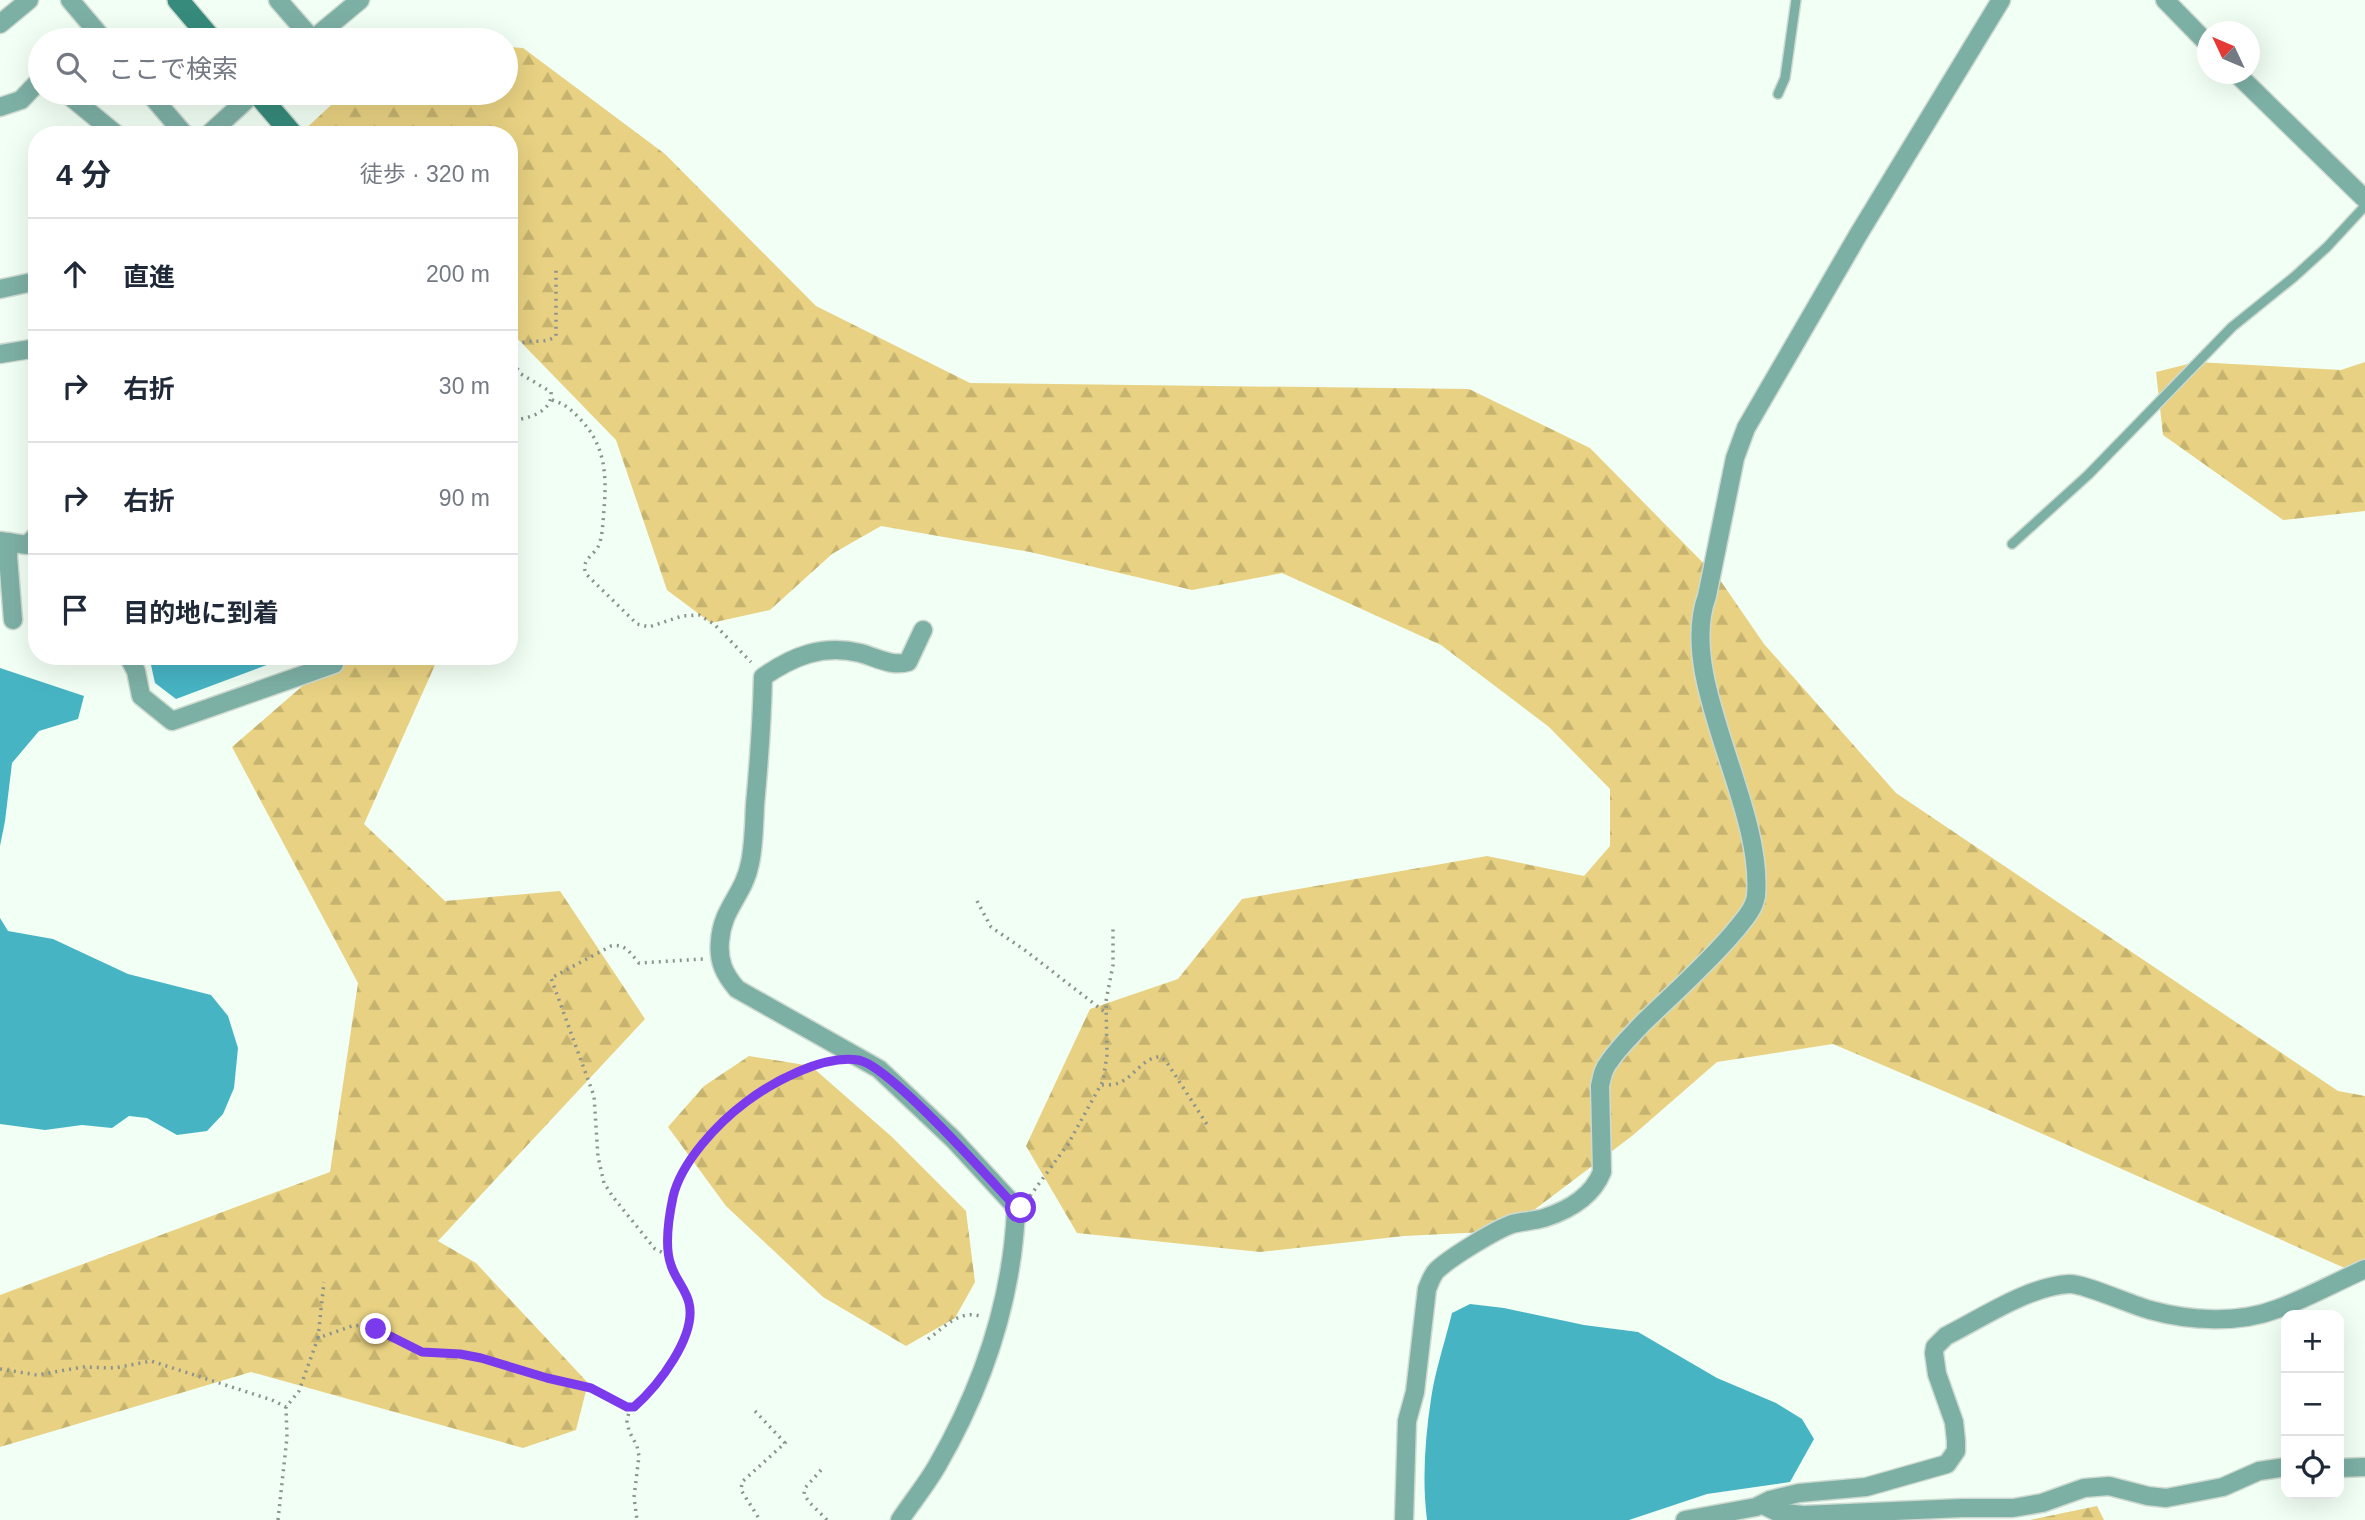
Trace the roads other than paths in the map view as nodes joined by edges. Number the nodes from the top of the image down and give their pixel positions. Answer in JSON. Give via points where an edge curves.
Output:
{"nodes":[{"id":1,"x":29,"y":0,"type":"edge"},
{"id":2,"x":70,"y":0,"type":"edge"},
{"id":3,"x":178,"y":0,"type":"edge"},
{"id":4,"x":278,"y":0,"type":"edge"},
{"id":5,"x":360,"y":0,"type":"edge"},
{"id":6,"x":1796,"y":0,"type":"edge"},
{"id":7,"x":2001,"y":0,"type":"edge"},
{"id":8,"x":2165,"y":0,"type":"edge"},
{"id":9,"x":0,"y":24,"type":"edge"},
{"id":10,"x":94,"y":28,"type":"edge"},
{"id":11,"x":202,"y":28,"type":"edge"},
{"id":12,"x":302,"y":28,"type":"edge"},
{"id":13,"x":326,"y":28,"type":"edge"},
{"id":14,"x":2197,"y":34,"type":"edge"},
{"id":15,"x":2247,"y":84,"type":"edge"},
{"id":16,"x":28,"y":93,"type":"edge"},
{"id":17,"x":1778,"y":94,"type":"dead end"},
{"id":18,"x":81,"y":105,"type":"edge"},
{"id":19,"x":159,"y":105,"type":"edge"},
{"id":20,"x":242,"y":105,"type":"edge"},
{"id":21,"x":267,"y":105,"type":"edge"},
{"id":22,"x":0,"y":107,"type":"edge"},
{"id":23,"x":106,"y":126,"type":"edge"},
{"id":24,"x":177,"y":126,"type":"edge"},
{"id":25,"x":218,"y":126,"type":"edge"},
{"id":26,"x":285,"y":126,"type":"edge"},
{"id":27,"x":2365,"y":200,"type":"edge"},
{"id":28,"x":2365,"y":206,"type":"edge"},
{"id":29,"x":28,"y":283,"type":"edge"},
{"id":30,"x":0,"y":289,"type":"edge"},
{"id":31,"x":28,"y":349,"type":"edge"},
{"id":32,"x":0,"y":354,"type":"edge"},
{"id":33,"x":4,"y":541,"type":"edge"},
{"id":34,"x":28,"y":544,"type":"edge"},
{"id":35,"x":2012,"y":544,"type":"dead end"},
{"id":36,"x":13,"y":621,"type":"dead end"},
{"id":37,"x":923,"y":629,"type":"dead end"},
{"id":38,"x":133,"y":665,"type":"edge"},
{"id":39,"x":331,"y":665,"type":"edge"},
{"id":40,"x":2365,"y":1269,"type":"edge"},
{"id":41,"x":2365,"y":1467,"type":"edge"},
{"id":42,"x":2281,"y":1468,"type":"edge"},
{"id":43,"x":2344,"y":1468,"type":"edge"},
{"id":44,"x":1763,"y":1505,"type":"junction"},
{"id":45,"x":900,"y":1520,"type":"edge"},
{"id":46,"x":1404,"y":1520,"type":"edge"},
{"id":47,"x":1685,"y":1520,"type":"edge"}],
"edges":[{"from":1,"to":9,"type":"street"},
{"from":2,"to":10,"type":"street"},
{"from":3,"to":11,"type":"street"},
{"from":4,"to":12,"type":"street"},
{"from":5,"to":13,"type":"street"},
{"from":6,"to":17,"type":"lane","via":[[1785,78]]},
{"from":7,"to":46,"type":"street","via":[[1832,279],[1746,428],[1735,458],[1701,627],[1710,695],[1754,857],[1753,906],[1729,938],[1608,1062],[1600,1086],[1602,1172],[1597,1185],[1568,1208],[1508,1226],[1447,1262],[1431,1279],[1415,1392],[1406,1422]]},
{"from":8,"to":14,"type":"street"},
{"from":15,"to":27,"type":"street"},
{"from":16,"to":22,"type":"street"},
{"from":18,"to":23,"type":"street"},
{"from":19,"to":24,"type":"street"},
{"from":20,"to":25,"type":"street"},
{"from":21,"to":26,"type":"street"},
{"from":28,"to":35,"type":"lane","via":[[2327,247],[2232,327],[2088,475]]},
{"from":29,"to":30,"type":"street"},
{"from":31,"to":32,"type":"street"},
{"from":33,"to":34,"type":"street"},
{"from":33,"to":36,"type":"street"},
{"from":37,"to":45,"type":"street","via":[[908,662],[902,664],[860,653],[818,650],[763,677],[751,862],[742,891],[722,922],[719,959],[737,989],[879,1069],[953,1139],[1016,1210],[1007,1286],[981,1376],[942,1455]]},
{"from":38,"to":39,"type":"street","via":[[141,696],[172,720]]},
{"from":40,"to":44,"type":"street","via":[[2274,1310],[2243,1317],[2169,1315],[2073,1283],[2026,1296],[1946,1336],[1935,1348],[1937,1374],[1956,1441],[1956,1451],[1947,1465],[1866,1487],[1800,1493]]},
{"from":41,"to":43,"type":"street"},
{"from":42,"to":44,"type":"street","via":[[2259,1471],[2223,1487],[2166,1498],[2109,1486],[2084,1488],[2013,1508],[1804,1515]]},
{"from":44,"to":47,"type":"street"}]}
